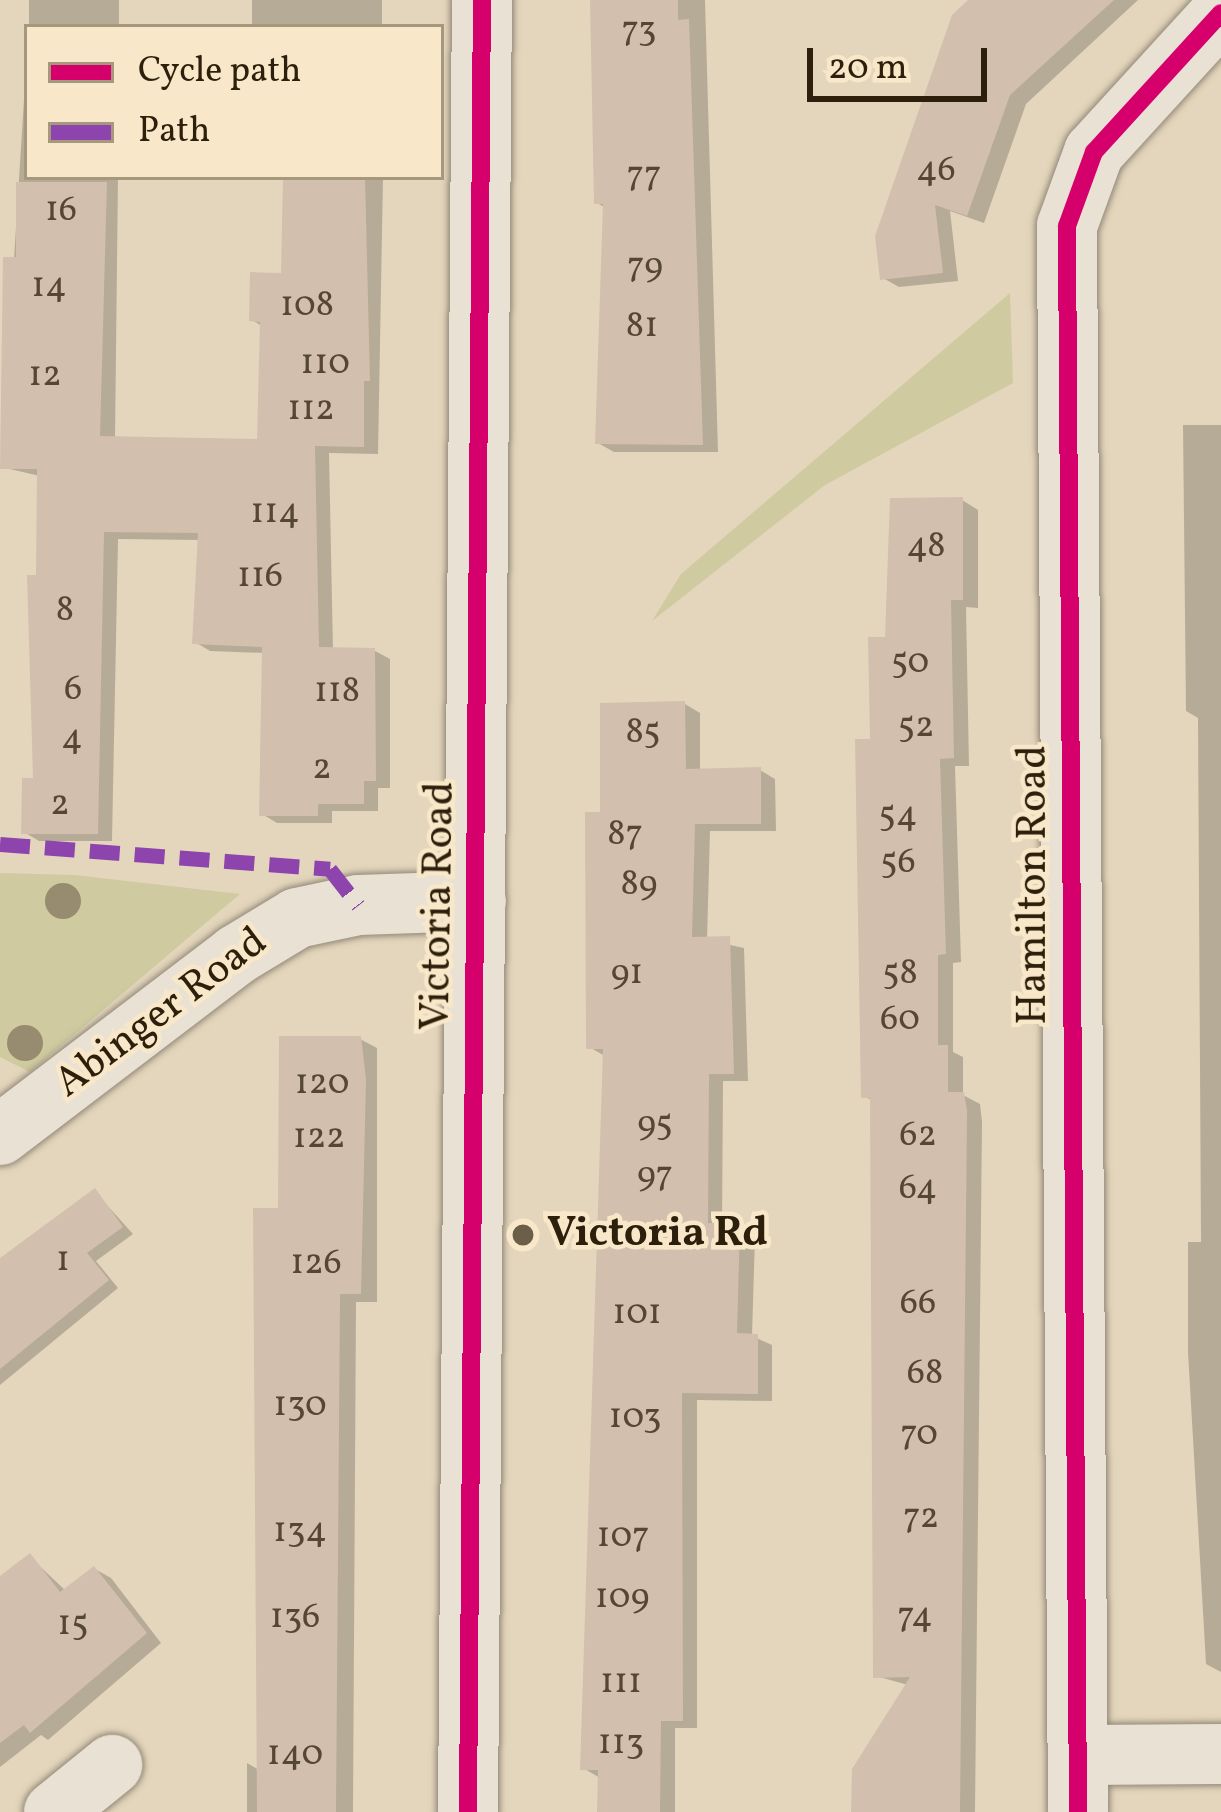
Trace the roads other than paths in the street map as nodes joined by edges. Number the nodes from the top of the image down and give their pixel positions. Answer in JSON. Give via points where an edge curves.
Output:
{"nodes":[{"id":1,"x":482,"y":0,"type":"edge"},
{"id":2,"x":1221,"y":13,"type":"edge"},
{"id":3,"x":476,"y":902,"type":"junction"},
{"id":4,"x":0,"y":1135,"type":"edge"},
{"id":5,"x":1221,"y":1754,"type":"edge"},
{"id":6,"x":112,"y":1765,"type":"dead end"},
{"id":7,"x":1078,"y":1784,"type":"edge"},
{"id":8,"x":54,"y":1812,"type":"edge"},
{"id":9,"x":468,"y":1812,"type":"edge"}],
"edges":[{"from":1,"to":3,"type":"street","name":"Victoria Road"},
{"from":2,"to":7,"type":"street","name":"Hamilton Road","via":[[1094,152],[1067,226]]},
{"from":3,"to":4,"type":"street","name":"Abinger Road","via":[[358,905],[297,918],[236,955]]},
{"from":3,"to":9,"type":"street","name":"Victoria Road"},
{"from":5,"to":7,"type":"street"},
{"from":6,"to":8,"type":"street"}]}
